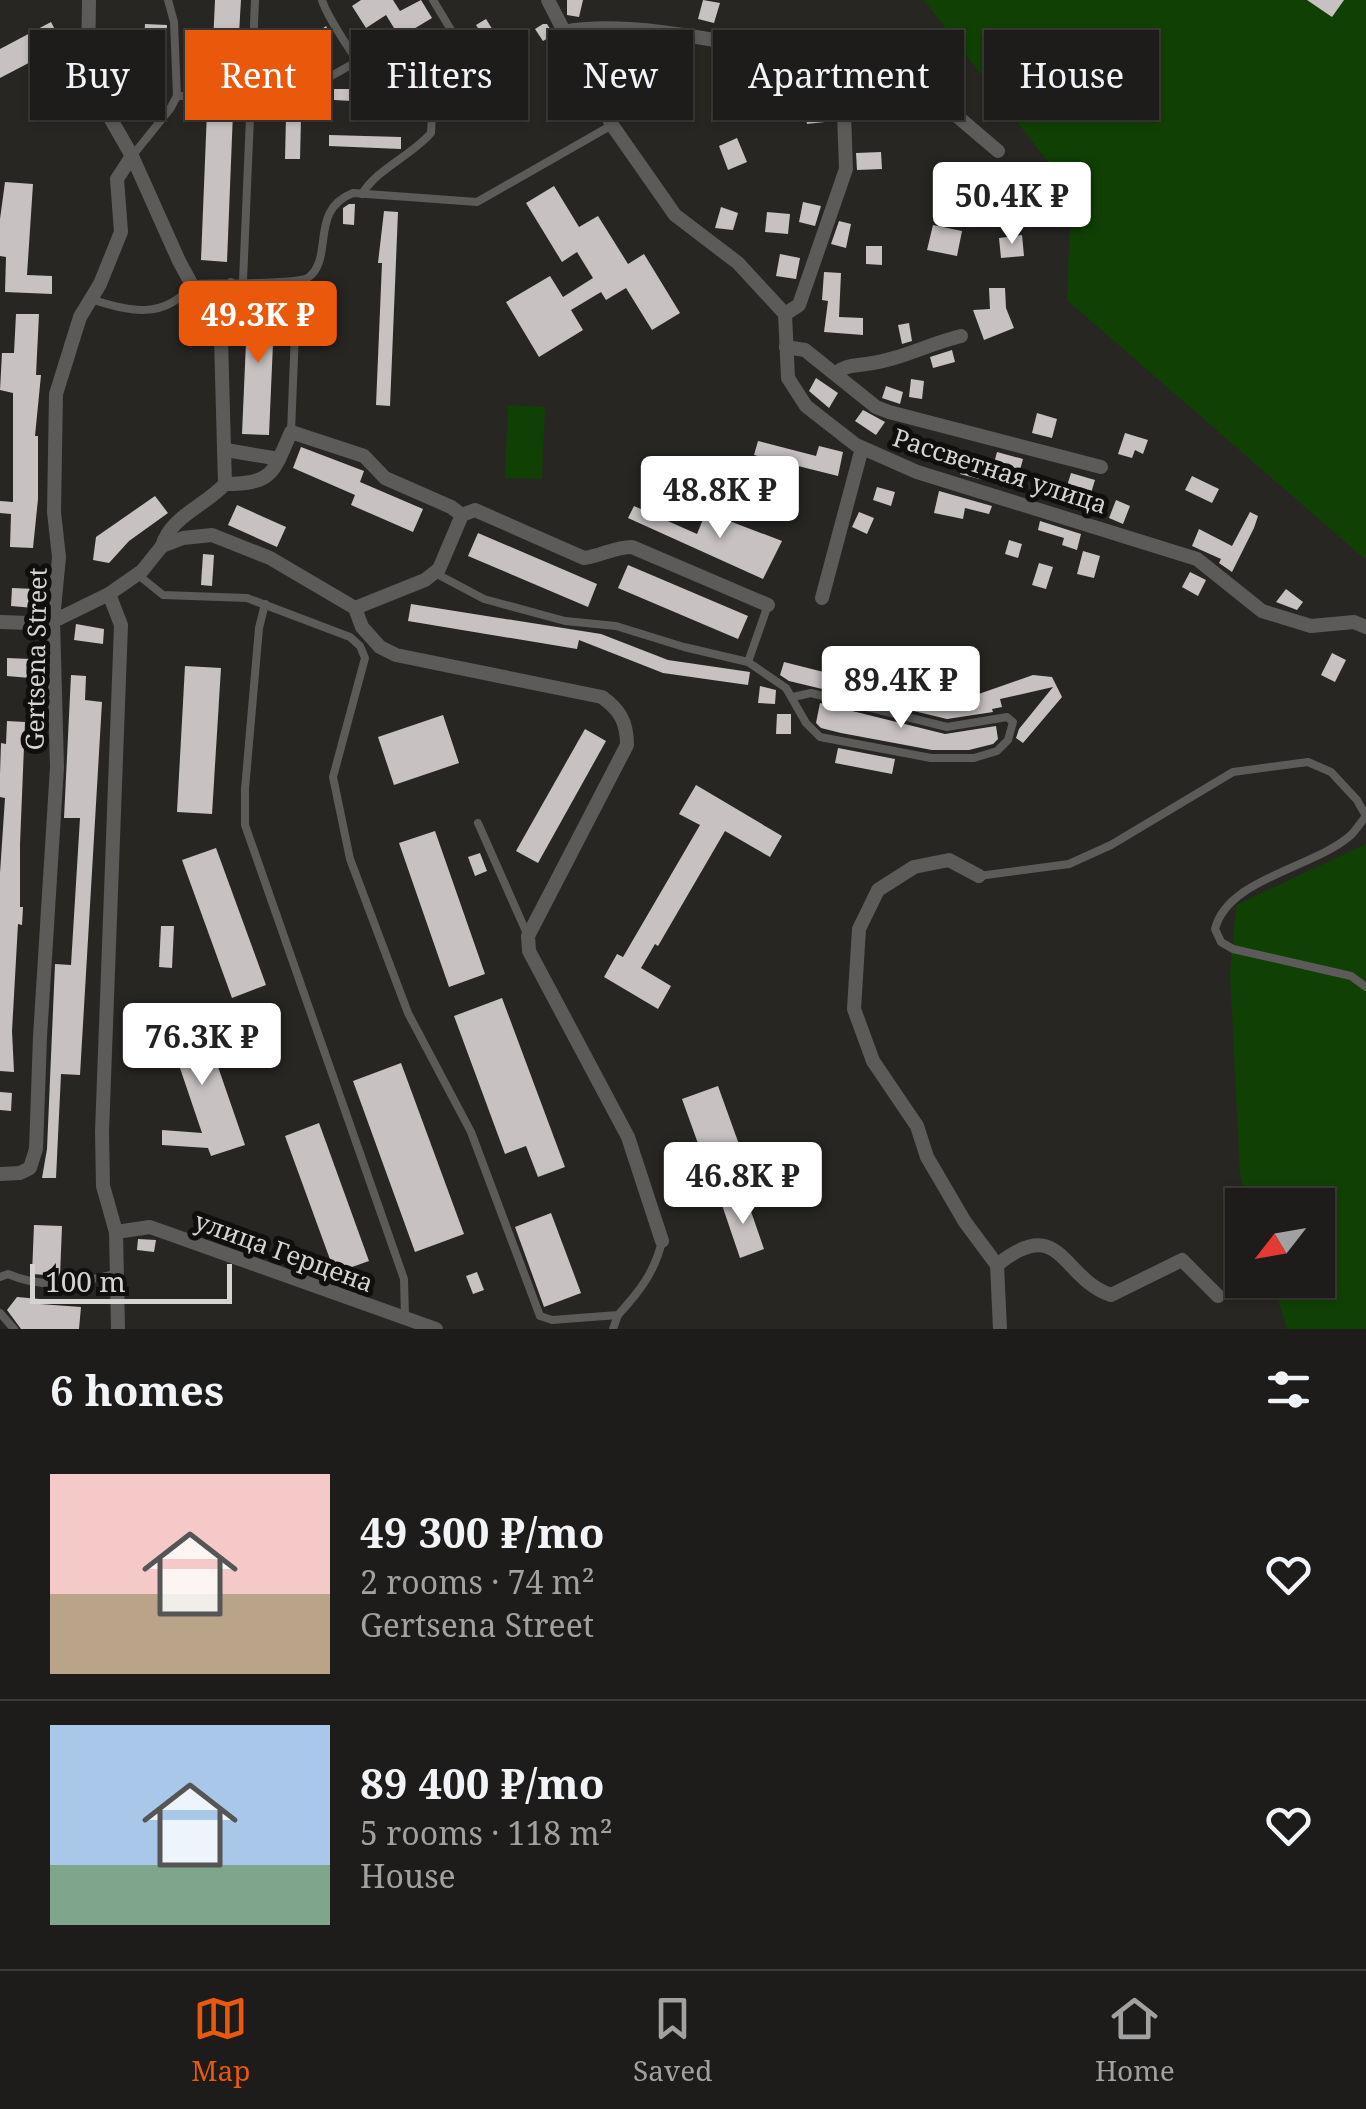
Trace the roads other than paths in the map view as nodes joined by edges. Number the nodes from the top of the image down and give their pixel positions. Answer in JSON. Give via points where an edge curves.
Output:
{"nodes":[{"id":1,"x":88,"y":0,"type":"edge"},
{"id":2,"x":168,"y":0,"type":"edge"},
{"id":3,"x":255,"y":0,"type":"edge"},
{"id":4,"x":322,"y":0,"type":"edge"},
{"id":5,"x":432,"y":0,"type":"edge"},
{"id":6,"x":548,"y":0,"type":"edge"},
{"id":7,"x":253,"y":30,"type":"edge"},
{"id":8,"x":450,"y":30,"type":"edge"},
{"id":9,"x":563,"y":30,"type":"edge"},
{"id":10,"x":572,"y":30,"type":"edge"},
{"id":11,"x":620,"y":30,"type":"edge"},
{"id":12,"x":351,"y":49,"type":"edge"},
{"id":13,"x":176,"y":96,"type":"junction"},
{"id":14,"x":185,"y":96,"type":"edge"},
{"id":15,"x":247,"y":120,"type":"edge"},
{"id":16,"x":432,"y":120,"type":"edge"},
{"id":17,"x":609,"y":120,"type":"edge"},
{"id":18,"x":844,"y":120,"type":"edge"},
{"id":19,"x":962,"y":120,"type":"edge"},
{"id":20,"x":612,"y":125,"type":"junction"},
{"id":21,"x":998,"y":151,"type":"dead end"},
{"id":22,"x":132,"y":156,"type":"junction"},
{"id":23,"x":362,"y":194,"type":"junction"},
{"id":24,"x":243,"y":281,"type":"junction"},
{"id":25,"x":231,"y":282,"type":"junction"},
{"id":26,"x":297,"y":282,"type":"junction"},
{"id":27,"x":193,"y":284,"type":"junction"},
{"id":28,"x":91,"y":298,"type":"junction"},
{"id":29,"x":785,"y":314,"type":"junction"},
{"id":30,"x":217,"y":326,"type":"junction"},
{"id":31,"x":961,"y":336,"type":"dead end"},
{"id":32,"x":786,"y":347,"type":"junction"},
{"id":33,"x":836,"y":373,"type":"junction"},
{"id":34,"x":292,"y":432,"type":"junction"},
{"id":35,"x":862,"y":448,"type":"junction"},
{"id":36,"x":226,"y":450,"type":"junction"},
{"id":37,"x":279,"y":459,"type":"junction"},
{"id":38,"x":1102,"y":467,"type":"dead end"},
{"id":39,"x":225,"y":484,"type":"junction"},
{"id":40,"x":462,"y":515,"type":"junction"},
{"id":41,"x":162,"y":546,"type":"junction"},
{"id":42,"x":434,"y":573,"type":"junction"},
{"id":43,"x":137,"y":574,"type":"junction"},
{"id":44,"x":109,"y":594,"type":"junction"},
{"id":45,"x":822,"y":598,"type":"dead end"},
{"id":46,"x":265,"y":604,"type":"junction"},
{"id":47,"x":768,"y":605,"type":"joint"},
{"id":48,"x":355,"y":608,"type":"junction"},
{"id":49,"x":53,"y":619,"type":"junction"},
{"id":50,"x":0,"y":622,"type":"edge"},
{"id":51,"x":1366,"y":627,"type":"edge"},
{"id":52,"x":748,"y":662,"type":"junction"},
{"id":53,"x":794,"y":697,"type":"junction"},
{"id":54,"x":478,"y":823,"type":"dead end"},
{"id":55,"x":979,"y":876,"type":"joint"},
{"id":56,"x":528,"y":936,"type":"junction"},
{"id":57,"x":1366,"y":986,"type":"edge"},
{"id":58,"x":0,"y":1174,"type":"edge"},
{"id":59,"x":116,"y":1232,"type":"junction"},
{"id":60,"x":662,"y":1241,"type":"joint"},
{"id":61,"x":997,"y":1265,"type":"junction"},
{"id":62,"x":118,"y":1272,"type":"junction"},
{"id":63,"x":0,"y":1276,"type":"edge"},
{"id":64,"x":1218,"y":1296,"type":"dead end"},
{"id":65,"x":0,"y":1314,"type":"edge"},
{"id":66,"x":618,"y":1314,"type":"junction"},
{"id":67,"x":404,"y":1318,"type":"junction"},
{"id":68,"x":14,"y":1329,"type":"edge"},
{"id":69,"x":118,"y":1329,"type":"edge"},
{"id":70,"x":436,"y":1329,"type":"edge"},
{"id":71,"x":613,"y":1329,"type":"edge"},
{"id":72,"x":1000,"y":1329,"type":"edge"}],
"edges":[{"from":1,"to":22,"type":"street","via":[[93,88]]},
{"from":2,"to":13,"type":"lane"},
{"from":3,"to":7,"type":"lane"},
{"from":4,"to":12,"type":"lane"},
{"from":5,"to":8,"type":"lane"},
{"from":6,"to":9,"type":"street"},
{"from":10,"to":11,"type":"street"},
{"from":13,"to":14,"type":"lane"},
{"from":13,"to":22,"type":"lane"},
{"from":15,"to":24,"type":"lane"},
{"from":16,"to":23,"type":"lane","via":[[432,133],[419,147]]},
{"from":17,"to":20,"type":"street"},
{"from":18,"to":29,"type":"street","via":[[846,169],[799,304]]},
{"from":19,"to":21,"type":"street"},
{"from":20,"to":23,"type":"lane","via":[[477,202]]},
{"from":20,"to":29,"type":"street","via":[[675,215],[738,263]]},
{"from":22,"to":27,"type":"street"},
{"from":22,"to":28,"type":"street","name":"Gertsena Street","via":[[116,179],[121,232]]},
{"from":23,"to":26,"type":"lane","via":[[338,199],[316,268]]},
{"from":24,"to":25,"type":"lane"},
{"from":24,"to":26,"type":"lane"},
{"from":25,"to":27,"type":"lane"},
{"from":25,"to":30,"type":"lane","via":[[225,322]]},
{"from":26,"to":34,"type":"lane"},
{"from":27,"to":28,"type":"lane","via":[[181,300],[151,311]]},
{"from":27,"to":30,"type":"street"},
{"from":28,"to":49,"type":"street","name":"Gertsena Street","via":[[56,394],[60,557]]},
{"from":29,"to":32,"type":"street","name":"Рассветная улица"},
{"from":30,"to":36,"type":"street"},
{"from":31,"to":33,"type":"street"},
{"from":32,"to":33,"type":"street","via":[[804,350]]},
{"from":32,"to":35,"type":"street","name":"Рассветная улица","via":[[788,378],[806,406]]},
{"from":33,"to":38,"type":"street","via":[[889,412]]},
{"from":34,"to":37,"type":"street"},
{"from":34,"to":40,"type":"street","via":[[364,456],[386,478]]},
{"from":35,"to":45,"type":"street"},
{"from":35,"to":51,"type":"street","name":"Рассветная улица","via":[[917,472],[1197,560],[1262,611],[1311,626]]},
{"from":36,"to":37,"type":"street"},
{"from":36,"to":39,"type":"street"},
{"from":37,"to":39,"type":"street","via":[[272,474],[254,484]]},
{"from":39,"to":41,"type":"street","via":[[176,522]]},
{"from":40,"to":42,"type":"street"},
{"from":40,"to":47,"type":"street","via":[[475,510],[584,558],[632,547]]},
{"from":41,"to":43,"type":"street"},
{"from":41,"to":48,"type":"street","via":[[183,538],[226,538]]},
{"from":42,"to":48,"type":"street"},
{"from":42,"to":52,"type":"lane","via":[[484,599]]},
{"from":43,"to":44,"type":"street"},
{"from":43,"to":46,"type":"lane","via":[[163,595]]},
{"from":44,"to":49,"type":"street"},
{"from":44,"to":59,"type":"street","via":[[121,625],[102,1132],[103,1186]]},
{"from":46,"to":66,"type":"lane","via":[[350,637],[365,658],[333,776],[350,860],[408,1013],[472,1132],[534,1305],[552,1320]]},
{"from":46,"to":67,"type":"lane","via":[[244,789],[246,824],[404,1280]]},
{"from":47,"to":52,"type":"lane"},
{"from":48,"to":56,"type":"street","via":[[380,647],[396,654],[602,697],[621,715],[627,745]]},
{"from":49,"to":50,"type":"street"},
{"from":49,"to":58,"type":"street","name":"Gertsena Street","via":[[58,767],[36,1149],[30,1168]]},
{"from":52,"to":53,"type":"lane"},
{"from":53,"to":53,"type":"lane","via":[[820,737],[931,758],[997,751],[1013,722],[1007,717],[948,727],[811,693]]},
{"from":54,"to":56,"type":"lane"},
{"from":55,"to":57,"type":"lane","via":[[1070,864],[1234,772],[1308,762],[1331,772],[1366,816],[1350,836],[1227,904],[1215,929],[1233,949],[1351,976]]},
{"from":55,"to":61,"type":"street","via":[[949,860],[914,868],[878,890],[859,929],[854,1009],[873,1061],[917,1126],[965,1222]]},
{"from":56,"to":60,"type":"street","via":[[529,951],[628,1137]]},
{"from":59,"to":62,"type":"street"},
{"from":59,"to":67,"type":"street","name":"улица Герцена","via":[[150,1227]]},
{"from":60,"to":66,"type":"lane","via":[[642,1288]]},
{"from":61,"to":64,"type":"street","via":[[1019,1247],[1048,1246],[1093,1289],[1111,1295],[1182,1260]]},
{"from":61,"to":72,"type":"street"},
{"from":62,"to":63,"type":"lane","via":[[80,1284]]},
{"from":62,"to":69,"type":"street"},
{"from":65,"to":68,"type":"lane"},
{"from":66,"to":71,"type":"lane"},
{"from":67,"to":70,"type":"street","name":"улица Герцена"}]}
